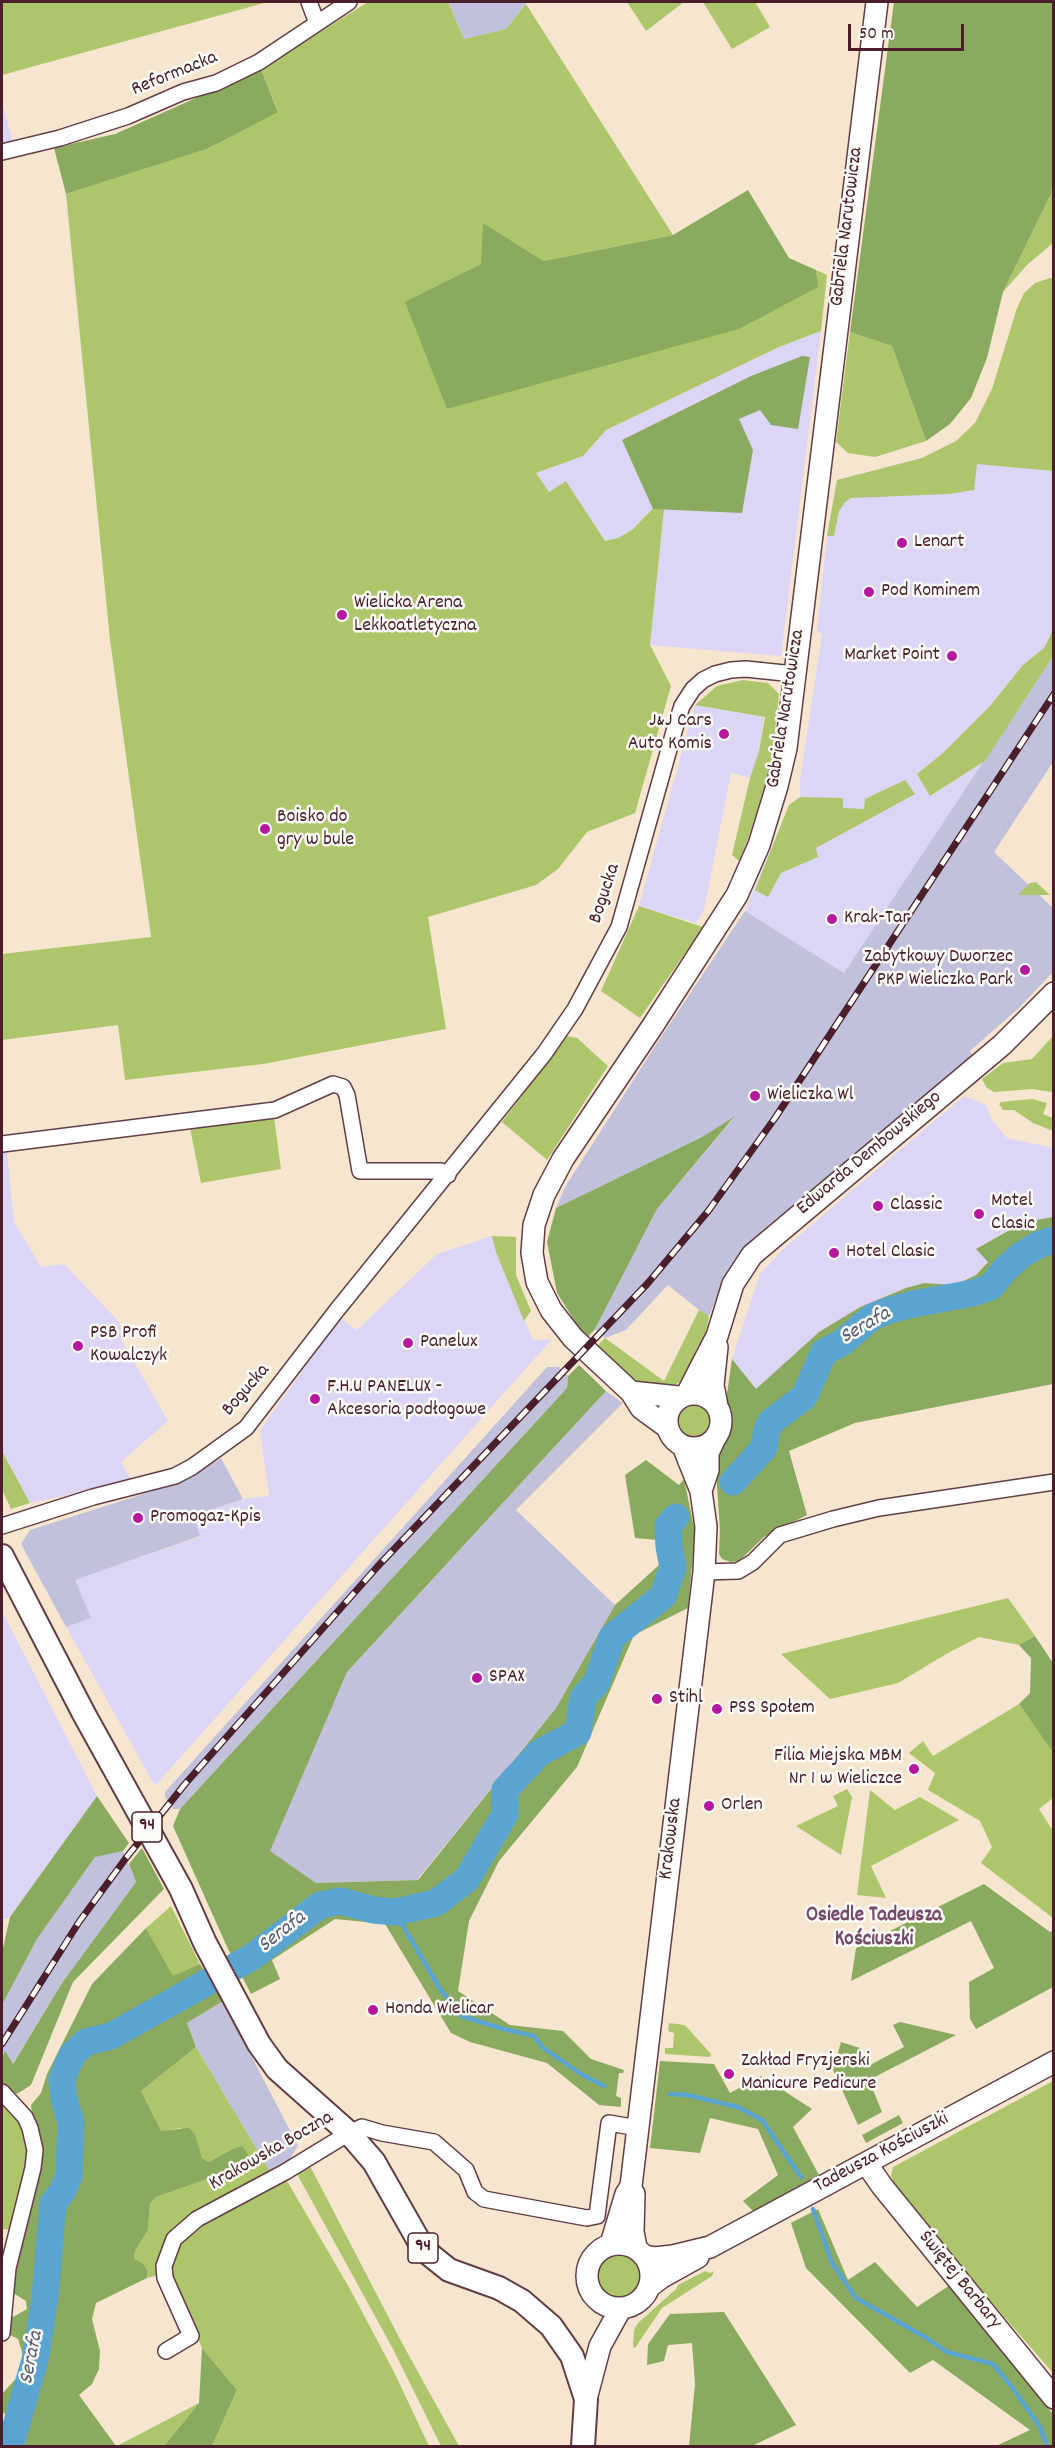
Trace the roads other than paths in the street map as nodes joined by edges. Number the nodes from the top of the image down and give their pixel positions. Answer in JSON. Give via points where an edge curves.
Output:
{"nodes":[{"id":1,"x":309,"y":2,"type":"edge"},
{"id":2,"x":349,"y":2,"type":"edge"},
{"id":3,"x":877,"y":2,"type":"edge"},
{"id":4,"x":317,"y":23,"type":"junction"},
{"id":5,"x":2,"y":152,"type":"edge"},
{"id":6,"x":794,"y":674,"type":"junction"},
{"id":7,"x":1053,"y":993,"type":"edge"},
{"id":8,"x":2,"y":1144,"type":"edge"},
{"id":9,"x":448,"y":1175,"type":"junction"},
{"id":10,"x":717,"y":1336,"type":"junction"},
{"id":11,"x":631,"y":1392,"type":"junction"},
{"id":12,"x":683,"y":1396,"type":"junction"},
{"id":13,"x":717,"y":1406,"type":"junction"},
{"id":14,"x":667,"y":1427,"type":"junction"},
{"id":15,"x":715,"y":1438,"type":"junction"},
{"id":16,"x":684,"y":1446,"type":"junction"},
{"id":17,"x":1053,"y":1482,"type":"edge"},
{"id":18,"x":701,"y":1491,"type":"junction"},
{"id":19,"x":2,"y":1526,"type":"edge"},
{"id":20,"x":2,"y":1556,"type":"edge"},
{"id":21,"x":704,"y":1572,"type":"junction"},
{"id":22,"x":1053,"y":2062,"type":"edge"},
{"id":23,"x":2,"y":2091,"type":"edge"},
{"id":24,"x":638,"y":2128,"type":"junction"},
{"id":25,"x":348,"y":2133,"type":"junction"},
{"id":26,"x":866,"y":2163,"type":"junction"},
{"id":27,"x":631,"y":2186,"type":"junction"},
{"id":28,"x":611,"y":2244,"type":"junction"},
{"id":29,"x":710,"y":2247,"type":"junction"},
{"id":30,"x":640,"y":2252,"type":"junction"},
{"id":31,"x":650,"y":2286,"type":"junction"},
{"id":32,"x":599,"y":2301,"type":"junction"},
{"id":33,"x":621,"y":2308,"type":"junction"},
{"id":34,"x":2,"y":2333,"type":"edge"},
{"id":35,"x":600,"y":2346,"type":"junction"},
{"id":36,"x":166,"y":2351,"type":"dead end"},
{"id":37,"x":1053,"y":2398,"type":"edge"},
{"id":38,"x":586,"y":2399,"type":"junction"},
{"id":39,"x":583,"y":2446,"type":"edge"}],
"edges":[{"from":1,"to":4,"type":"street"},
{"from":2,"to":4,"type":"street","name":"Reformacka"},
{"from":3,"to":6,"type":"main road","name":"Gabriela Narutowicza"},
{"from":4,"to":5,"type":"street","name":"Reformacka","via":[[259,62],[216,83],[60,138]]},
{"from":6,"to":9,"type":"street","name":"Bogucka","via":[[731,670],[703,680],[689,695],[675,728],[628,897],[610,947],[553,1042]]},
{"from":6,"to":11,"type":"main road","name":"Gabriela Narutowicza","via":[[786,748],[777,786],[759,845],[737,895],[563,1159],[543,1195],[534,1225],[532,1252],[537,1282],[551,1310],[573,1338]]},
{"from":7,"to":10,"type":"main road","name":"Edwarda Dembowskiego","via":[[1002,1045],[752,1255],[733,1284]]},
{"from":8,"to":9,"type":"street","via":[[275,1110],[333,1084],[343,1087],[348,1095],[360,1171],[441,1171]]},
{"from":9,"to":19,"type":"street","name":"Bogucka","via":[[336,1310],[258,1415],[232,1439],[175,1476]]},
{"from":10,"to":12,"type":"main road","name":"Edwarda Dembowskiego"},
{"from":10,"to":13,"type":"main road","name":"Edwarda Dembowskiego","via":[[713,1385]]},
{"from":11,"to":12,"type":"main road"},
{"from":11,"to":14,"type":"main road","via":[[641,1408]]},
{"from":12,"to":13,"type":"main road","via":[[704,1395]]},
{"from":12,"to":14,"type":"main road","via":[[669,1410]]},
{"from":13,"to":15,"type":"main road","via":[[721,1423]]},
{"from":14,"to":16,"type":"main road","via":[[676,1442]]},
{"from":15,"to":16,"type":"main road","via":[[700,1447]]},
{"from":15,"to":18,"type":"main road","name":"Krakowska"},
{"from":16,"to":18,"type":"main road","name":"Krakowska"},
{"from":17,"to":21,"type":"street","via":[[879,1508],[833,1519],[780,1535],[744,1569]]},
{"from":18,"to":21,"type":"main road","name":"Krakowska","via":[[706,1527]]},
{"from":20,"to":25,"type":"main road","number":"94","via":[[181,1888],[205,1943],[259,2044],[277,2068]]},
{"from":21,"to":24,"type":"main road","name":"Krakowska"},
{"from":22,"to":26,"type":"main road","name":"Tadeusza Kościuszki"},
{"from":23,"to":34,"type":"street","via":[[25,2117],[35,2150],[8,2268]]},
{"from":24,"to":25,"type":"street","name":"Krakowska Boczna","via":[[609,2123],[597,2216],[587,2218],[484,2199],[475,2192],[466,2170],[434,2142],[362,2127]]},
{"from":24,"to":27,"type":"main road","name":"Krakowska"},
{"from":25,"to":36,"type":"street","name":"Krakowska Boczna","via":[[285,2172],[197,2218],[174,2239],[164,2266],[165,2278],[191,2336]]},
{"from":25,"to":38,"type":"main road","number":"94","via":[[374,2162],[424,2250],[449,2270],[522,2301],[551,2326],[572,2356]]},
{"from":26,"to":29,"type":"main road","name":"Tadeusza Kościuszki"},
{"from":26,"to":37,"type":"main road","name":"Świętej Barbary"},
{"from":27,"to":28,"type":"main road","name":"Krakowska"},
{"from":27,"to":30,"type":"main road","name":"Krakowska","via":[[635,2196],[633,2232]]},
{"from":28,"to":30,"type":"main road","via":[[624,2243]]},
{"from":28,"to":32,"type":"main road","via":[[595,2254],[587,2271],[588,2284]]},
{"from":29,"to":30,"type":"main road","name":"Tadeusza Kościuszki","via":[[654,2258]]},
{"from":29,"to":31,"type":"main road","name":"Tadeusza Kościuszki"},
{"from":30,"to":31,"type":"main road","via":[[651,2267]]},
{"from":31,"to":33,"type":"main road","via":[[639,2301]]},
{"from":32,"to":33,"type":"main road"},
{"from":32,"to":35,"type":"main road"},
{"from":33,"to":35,"type":"main road"},
{"from":35,"to":38,"type":"main road"},
{"from":38,"to":39,"type":"main road","number":"94"}]}
